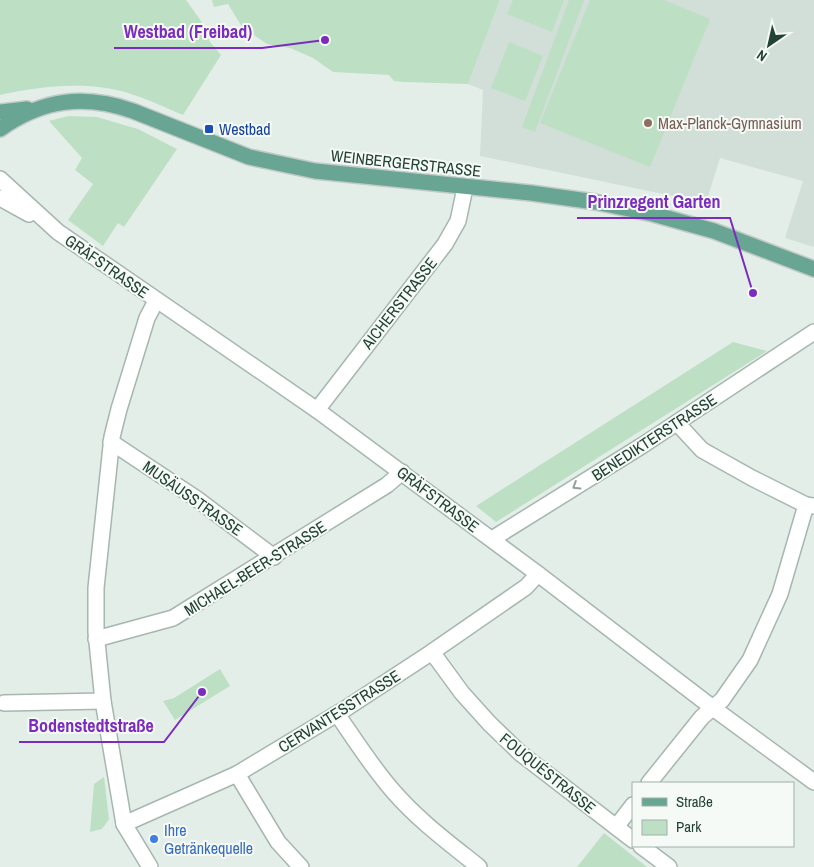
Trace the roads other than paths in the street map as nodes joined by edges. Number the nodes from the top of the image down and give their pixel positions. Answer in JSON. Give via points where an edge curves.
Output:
{"nodes":[{"id":1,"x":38,"y":108,"type":"junction"},
{"id":2,"x":0,"y":112,"type":"edge"},
{"id":3,"x":0,"y":128,"type":"edge"},
{"id":4,"x":0,"y":179,"type":"edge"},
{"id":5,"x":465,"y":188,"type":"junction"},
{"id":6,"x":0,"y":198,"type":"edge"},
{"id":7,"x":53,"y":229,"type":"junction"},
{"id":8,"x":814,"y":269,"type":"edge"},
{"id":9,"x":156,"y":301,"type":"junction"},
{"id":10,"x":814,"y":332,"type":"edge"},
{"id":11,"x":317,"y":410,"type":"junction"},
{"id":12,"x":677,"y":423,"type":"junction"},
{"id":13,"x":111,"y":442,"type":"junction"},
{"id":14,"x":402,"y":472,"type":"junction"},
{"id":15,"x":810,"y":505,"type":"edge"},
{"id":16,"x":492,"y":539,"type":"junction"},
{"id":17,"x":274,"y":556,"type":"junction"},
{"id":18,"x":538,"y":574,"type":"junction"},
{"id":19,"x":96,"y":639,"type":"junction"},
{"id":20,"x":432,"y":652,"type":"junction"},
{"id":21,"x":104,"y":701,"type":"junction"},
{"id":22,"x":4,"y":703,"type":"dead end"},
{"id":23,"x":713,"y":708,"type":"junction"},
{"id":24,"x":337,"y":714,"type":"junction"},
{"id":25,"x":237,"y":774,"type":"junction"},
{"id":26,"x":650,"y":782,"type":"edge"},
{"id":27,"x":814,"y":782,"type":"edge"},
{"id":28,"x":632,"y":805,"type":"edge"},
{"id":29,"x":124,"y":824,"type":"junction"},
{"id":30,"x":616,"y":827,"type":"junction"},
{"id":31,"x":632,"y":839,"type":"edge"},
{"id":32,"x":642,"y":847,"type":"edge"},
{"id":33,"x":150,"y":867,"type":"edge"},
{"id":34,"x":301,"y":867,"type":"edge"},
{"id":35,"x":479,"y":867,"type":"edge"},
{"id":36,"x":669,"y":867,"type":"edge"}],
"edges":[{"from":1,"to":2,"type":"main road"},
{"from":1,"to":3,"type":"main road","name":"WEINBERGERSTRASSE"},
{"from":1,"to":5,"type":"main road","name":"WEINBERGERSTRASSE","via":[[78,101],[115,105],[249,157],[315,171]]},
{"from":4,"to":7,"type":"street","name":"GRÄFSTRASSE"},
{"from":5,"to":8,"type":"main road","name":"WEINBERGERSTRASSE","via":[[531,193],[654,214]]},
{"from":5,"to":11,"type":"street","name":"AICHERSTRASSE","via":[[458,221],[445,244]]},
{"from":6,"to":7,"type":"street","name":"GRÄFSTRASSE"},
{"from":7,"to":9,"type":"street","name":"GRÄFSTRASSE"},
{"from":9,"to":11,"type":"street","name":"GRÄFSTRASSE"},
{"from":9,"to":13,"type":"street","via":[[147,318]]},
{"from":10,"to":12,"type":"street","name":"BENEDIKTERSTRASSE"},
{"from":11,"to":14,"type":"street","name":"GRÄFSTRASSE"},
{"from":12,"to":15,"type":"street","via":[[702,450]]},
{"from":12,"to":16,"type":"street","name":"BENEDIKTERSTRASSE","one_way":true},
{"from":13,"to":17,"type":"street","name":"MUSÄUSSTRASSE","via":[[197,499]]},
{"from":13,"to":19,"type":"street","via":[[96,588]]},
{"from":14,"to":16,"type":"street","name":"GRÄFSTRASSE"},
{"from":14,"to":17,"type":"street","name":"MICHAEL-BEER-STRASSE","via":[[387,485]]},
{"from":15,"to":23,"type":"street","via":[[780,594],[750,660]]},
{"from":16,"to":18,"type":"street","name":"GRÄFSTRASSE"},
{"from":17,"to":19,"type":"street","name":"MICHAEL-BEER-STRASSE","via":[[173,618]]},
{"from":18,"to":20,"type":"street","name":"CERVANTESSTRASSE","via":[[526,587]]},
{"from":18,"to":23,"type":"street","name":"GRÄFSTRASSE"},
{"from":19,"to":21,"type":"street"},
{"from":20,"to":24,"type":"street","name":"CERVANTESSTRASSE"},
{"from":20,"to":30,"type":"street","name":"FOUQUÉSTRASSE","via":[[462,693],[520,753]]},
{"from":21,"to":22,"type":"street"},
{"from":21,"to":29,"type":"street"},
{"from":23,"to":26,"type":"street","via":[[702,717]]},
{"from":23,"to":27,"type":"street","name":"GRÄFSTRASSE"},
{"from":24,"to":25,"type":"street","name":"CERVANTESSTRASSE"},
{"from":24,"to":35,"type":"street","via":[[394,793],[425,824]]},
{"from":25,"to":29,"type":"street","name":"CERVANTESSTRASSE"},
{"from":25,"to":34,"type":"street","via":[[278,842]]},
{"from":28,"to":30,"type":"street"},
{"from":29,"to":33,"type":"street"},
{"from":30,"to":31,"type":"street","name":"FOUQUÉSTRASSE"},
{"from":32,"to":36,"type":"street"}]}
